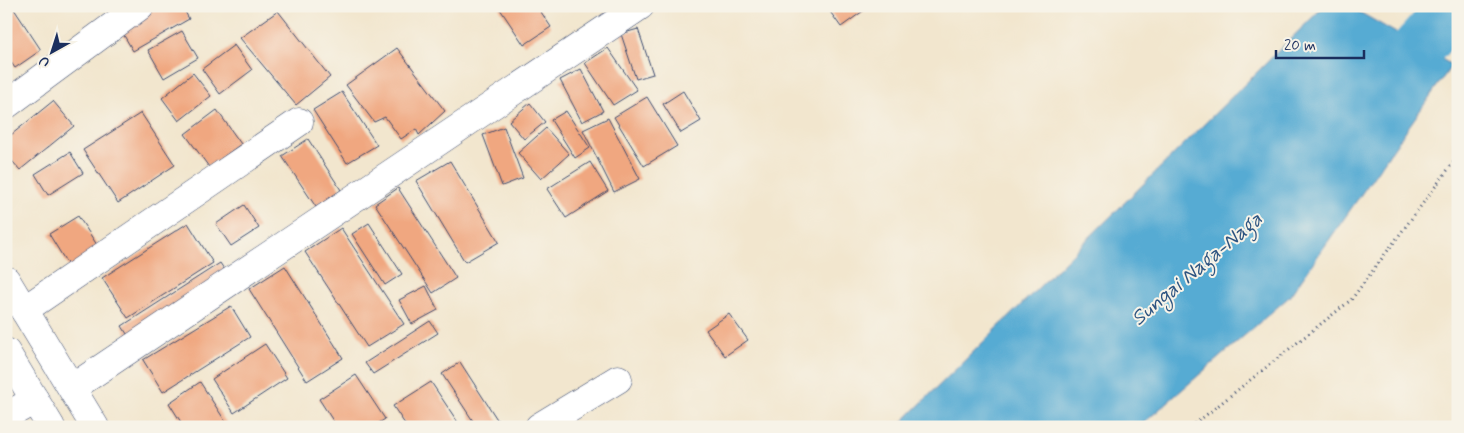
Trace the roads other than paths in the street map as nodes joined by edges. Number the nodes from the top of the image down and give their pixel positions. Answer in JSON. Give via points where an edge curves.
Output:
{"nodes":[{"id":1,"x":140,"y":6,"type":"edge"},
{"id":2,"x":640,"y":6,"type":"edge"},
{"id":3,"x":6,"y":105,"type":"edge"},
{"id":4,"x":299,"y":122,"type":"dead end"},
{"id":5,"x":6,"y":280,"type":"edge"},
{"id":6,"x":24,"y":310,"type":"junction"},
{"id":7,"x":6,"y":352,"type":"edge"},
{"id":8,"x":618,"y":379,"type":"dead end"},
{"id":9,"x":72,"y":388,"type":"junction"},
{"id":10,"x":35,"y":400,"type":"junction"},
{"id":11,"x":6,"y":416,"type":"edge"},
{"id":12,"x":51,"y":427,"type":"edge"},
{"id":13,"x":95,"y":427,"type":"edge"},
{"id":14,"x":539,"y":427,"type":"edge"}],
"edges":[{"from":1,"to":3,"type":"main road"},
{"from":2,"to":9,"type":"main road"},
{"from":4,"to":6,"type":"main road"},
{"from":5,"to":6,"type":"main road"},
{"from":6,"to":9,"type":"main road"},
{"from":7,"to":10,"type":"main road"},
{"from":8,"to":14,"type":"main road"},
{"from":9,"to":13,"type":"main road"},
{"from":10,"to":11,"type":"main road"},
{"from":10,"to":12,"type":"main road"}]}
